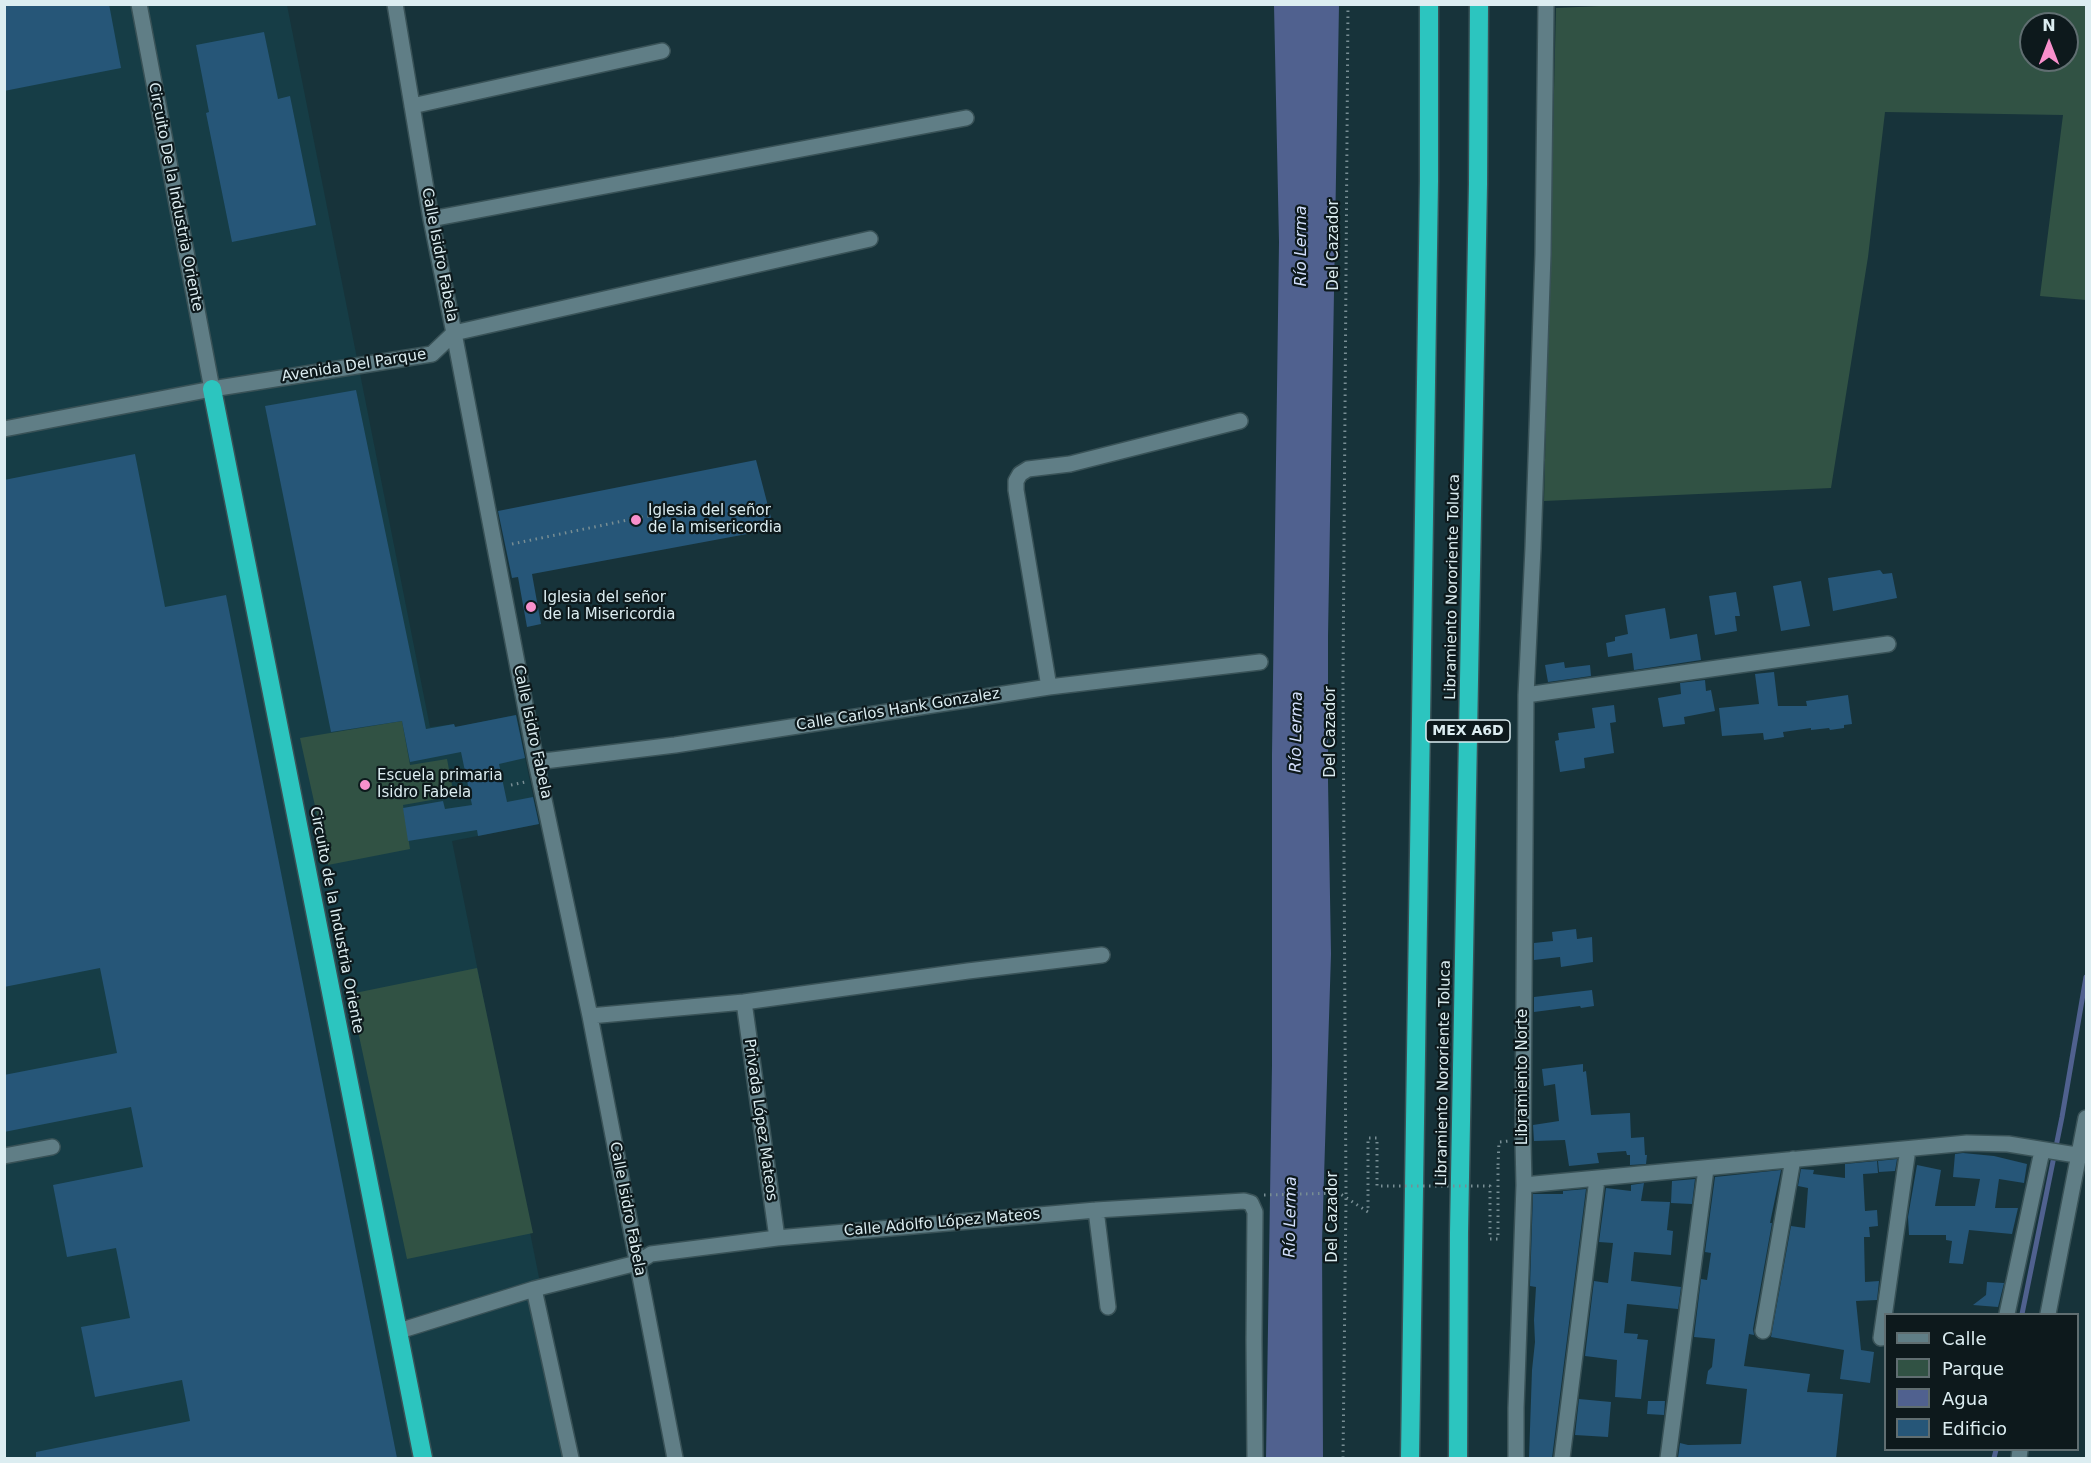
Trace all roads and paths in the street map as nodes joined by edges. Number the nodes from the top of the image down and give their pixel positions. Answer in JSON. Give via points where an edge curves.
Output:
{"nodes":[{"id":1,"x":139,"y":4,"type":"edge"},
{"id":2,"x":395,"y":4,"type":"edge"},
{"id":3,"x":1348,"y":4,"type":"edge"},
{"id":4,"x":1429,"y":4,"type":"edge"},
{"id":5,"x":1479,"y":4,"type":"edge"},
{"id":6,"x":1546,"y":4,"type":"edge"},
{"id":7,"x":662,"y":51,"type":"dead end"},
{"id":8,"x":412,"y":106,"type":"junction"},
{"id":9,"x":966,"y":118,"type":"dead end"},
{"id":10,"x":431,"y":219,"type":"junction"},
{"id":11,"x":870,"y":240,"type":"dead end"},
{"id":12,"x":454,"y":333,"type":"junction"},
{"id":13,"x":212,"y":389,"type":"junction"},
{"id":14,"x":1240,"y":421,"type":"dead end"},
{"id":15,"x":4,"y":429,"type":"edge"},
{"id":16,"x":652,"y":515,"type":"dead end"},
{"id":17,"x":495,"y":547,"type":"junction"},
{"id":18,"x":1888,"y":644,"type":"dead end"},
{"id":19,"x":1260,"y":662,"type":"dead end"},
{"id":20,"x":1049,"y":687,"type":"junction"},
{"id":21,"x":1526,"y":695,"type":"junction"},
{"id":22,"x":536,"y":762,"type":"junction"},
{"id":23,"x":1102,"y":955,"type":"dead end"},
{"id":24,"x":744,"y":1002,"type":"junction"},
{"id":25,"x":590,"y":1016,"type":"junction"},
{"id":26,"x":2086,"y":1118,"type":"edge"},
{"id":27,"x":1522,"y":1141,"type":"junction"},
{"id":28,"x":52,"y":1147,"type":"dead end"},
{"id":29,"x":1908,"y":1149,"type":"junction"},
{"id":30,"x":2067,"y":1152,"type":"edge"},
{"id":31,"x":4,"y":1155,"type":"edge"},
{"id":32,"x":1793,"y":1160,"type":"junction"},
{"id":33,"x":1706,"y":1169,"type":"junction"},
{"id":34,"x":1597,"y":1179,"type":"junction"},
{"id":35,"x":1524,"y":1185,"type":"junction"},
{"id":36,"x":1346,"y":1197,"type":"junction"},
{"id":37,"x":1256,"y":1199,"type":"junction"},
{"id":38,"x":1096,"y":1210,"type":"junction"},
{"id":39,"x":777,"y":1238,"type":"junction"},
{"id":40,"x":637,"y":1263,"type":"junction"},
{"id":41,"x":534,"y":1289,"type":"junction"},
{"id":42,"x":1108,"y":1307,"type":"dead end"},
{"id":43,"x":1885,"y":1313,"type":"edge"},
{"id":44,"x":2007,"y":1313,"type":"edge"},
{"id":45,"x":2048,"y":1313,"type":"edge"},
{"id":46,"x":1884,"y":1317,"type":"edge"},
{"id":47,"x":399,"y":1331,"type":"junction"},
{"id":48,"x":1762,"y":1331,"type":"dead end"},
{"id":49,"x":1881,"y":1338,"type":"dead end"},
{"id":50,"x":423,"y":1458,"type":"edge"},
{"id":51,"x":571,"y":1458,"type":"edge"},
{"id":52,"x":675,"y":1458,"type":"edge"},
{"id":53,"x":1256,"y":1458,"type":"edge"},
{"id":54,"x":1343,"y":1458,"type":"edge"},
{"id":55,"x":1410,"y":1458,"type":"edge"},
{"id":56,"x":1458,"y":1458,"type":"edge"},
{"id":57,"x":1516,"y":1458,"type":"edge"},
{"id":58,"x":1562,"y":1458,"type":"edge"},
{"id":59,"x":1668,"y":1458,"type":"edge"}],
"edges":[{"from":1,"to":13,"type":"street","name":"Circuito De la Industria Oriente"},
{"from":2,"to":8,"type":"street","name":"Calle Isidro Fabela"},
{"from":3,"to":36,"type":"path","name":"Del Cazador","via":[[1342,681]]},
{"from":4,"to":55,"type":"highway","name":"Libramiento Nororiente Toluca","number":"MEX A6D"},
{"from":5,"to":56,"type":"highway","name":"Libramiento Nororiente Toluca","number":"MEX A6D"},
{"from":6,"to":21,"type":"street","name":"Libramiento Norte","via":[[1543,254]]},
{"from":7,"to":8,"type":"street"},
{"from":8,"to":10,"type":"street","name":"Calle Isidro Fabela"},
{"from":9,"to":10,"type":"street"},
{"from":10,"to":12,"type":"street","name":"Calle Isidro Fabela"},
{"from":11,"to":12,"type":"street"},
{"from":12,"to":13,"type":"street","name":"Avenida Del Parque","via":[[432,354]]},
{"from":12,"to":17,"type":"street","name":"Calle Isidro Fabela"},
{"from":13,"to":15,"type":"street","name":"Avenida Del Parque"},
{"from":13,"to":47,"type":"highway","name":"Circuito de la Industria Oriente"},
{"from":14,"to":20,"type":"street","via":[[1020,474],[1016,490]]},
{"from":16,"to":17,"type":"path"},
{"from":17,"to":22,"type":"street","name":"Calle Isidro Fabela"},
{"from":18,"to":21,"type":"street"},
{"from":19,"to":20,"type":"street","name":"Calle Carlos Hank Gonzalez"},
{"from":20,"to":22,"type":"street","name":"Calle Carlos Hank Gonzalez","via":[[675,745]]},
{"from":21,"to":27,"type":"street","name":"Libramiento Norte"},
{"from":22,"to":25,"type":"street","name":"Calle Isidro Fabela"},
{"from":23,"to":24,"type":"street"},
{"from":24,"to":25,"type":"street"},
{"from":24,"to":39,"type":"street","name":"Privada López Mateos"},
{"from":25,"to":40,"type":"street","name":"Calle Isidro Fabela"},
{"from":26,"to":30,"type":"street"},
{"from":27,"to":35,"type":"street","name":"Libramiento Norte"},
{"from":27,"to":36,"type":"path","bridge":true,"via":[[1499,1142],[1498,1239],[1490,1239],[1490,1186],[1377,1186],[1377,1138],[1368,1138],[1368,1212]]},
{"from":28,"to":31,"type":"street"},
{"from":29,"to":30,"type":"street","via":[[1967,1143]]},
{"from":29,"to":32,"type":"street"},
{"from":29,"to":43,"type":"street"},
{"from":30,"to":44,"type":"street"},
{"from":30,"to":45,"type":"street"},
{"from":32,"to":33,"type":"street"},
{"from":32,"to":48,"type":"street"},
{"from":33,"to":34,"type":"street"},
{"from":33,"to":59,"type":"street"},
{"from":34,"to":35,"type":"street"},
{"from":34,"to":58,"type":"street"},
{"from":35,"to":57,"type":"street","name":"Libramiento Norte"},
{"from":36,"to":37,"type":"path","via":[[1340,1193]]},
{"from":36,"to":54,"type":"path","name":"Del Cazador"},
{"from":37,"to":38,"type":"street","name":"Calle Adolfo López Mateos"},
{"from":37,"to":53,"type":"street"},
{"from":38,"to":39,"type":"street","name":"Calle Adolfo López Mateos"},
{"from":38,"to":42,"type":"street"},
{"from":39,"to":40,"type":"street","name":"Calle Adolfo López Mateos","via":[[651,1254]]},
{"from":40,"to":41,"type":"street","name":"Calle Adolfo López Mateos"},
{"from":40,"to":52,"type":"street","name":"Calle Isidro Fabela"},
{"from":41,"to":47,"type":"street","name":"Calle Adolfo López Mateos"},
{"from":41,"to":51,"type":"street"},
{"from":46,"to":49,"type":"street"},
{"from":47,"to":50,"type":"highway","name":"Circuito de la Industria Oriente"}]}
